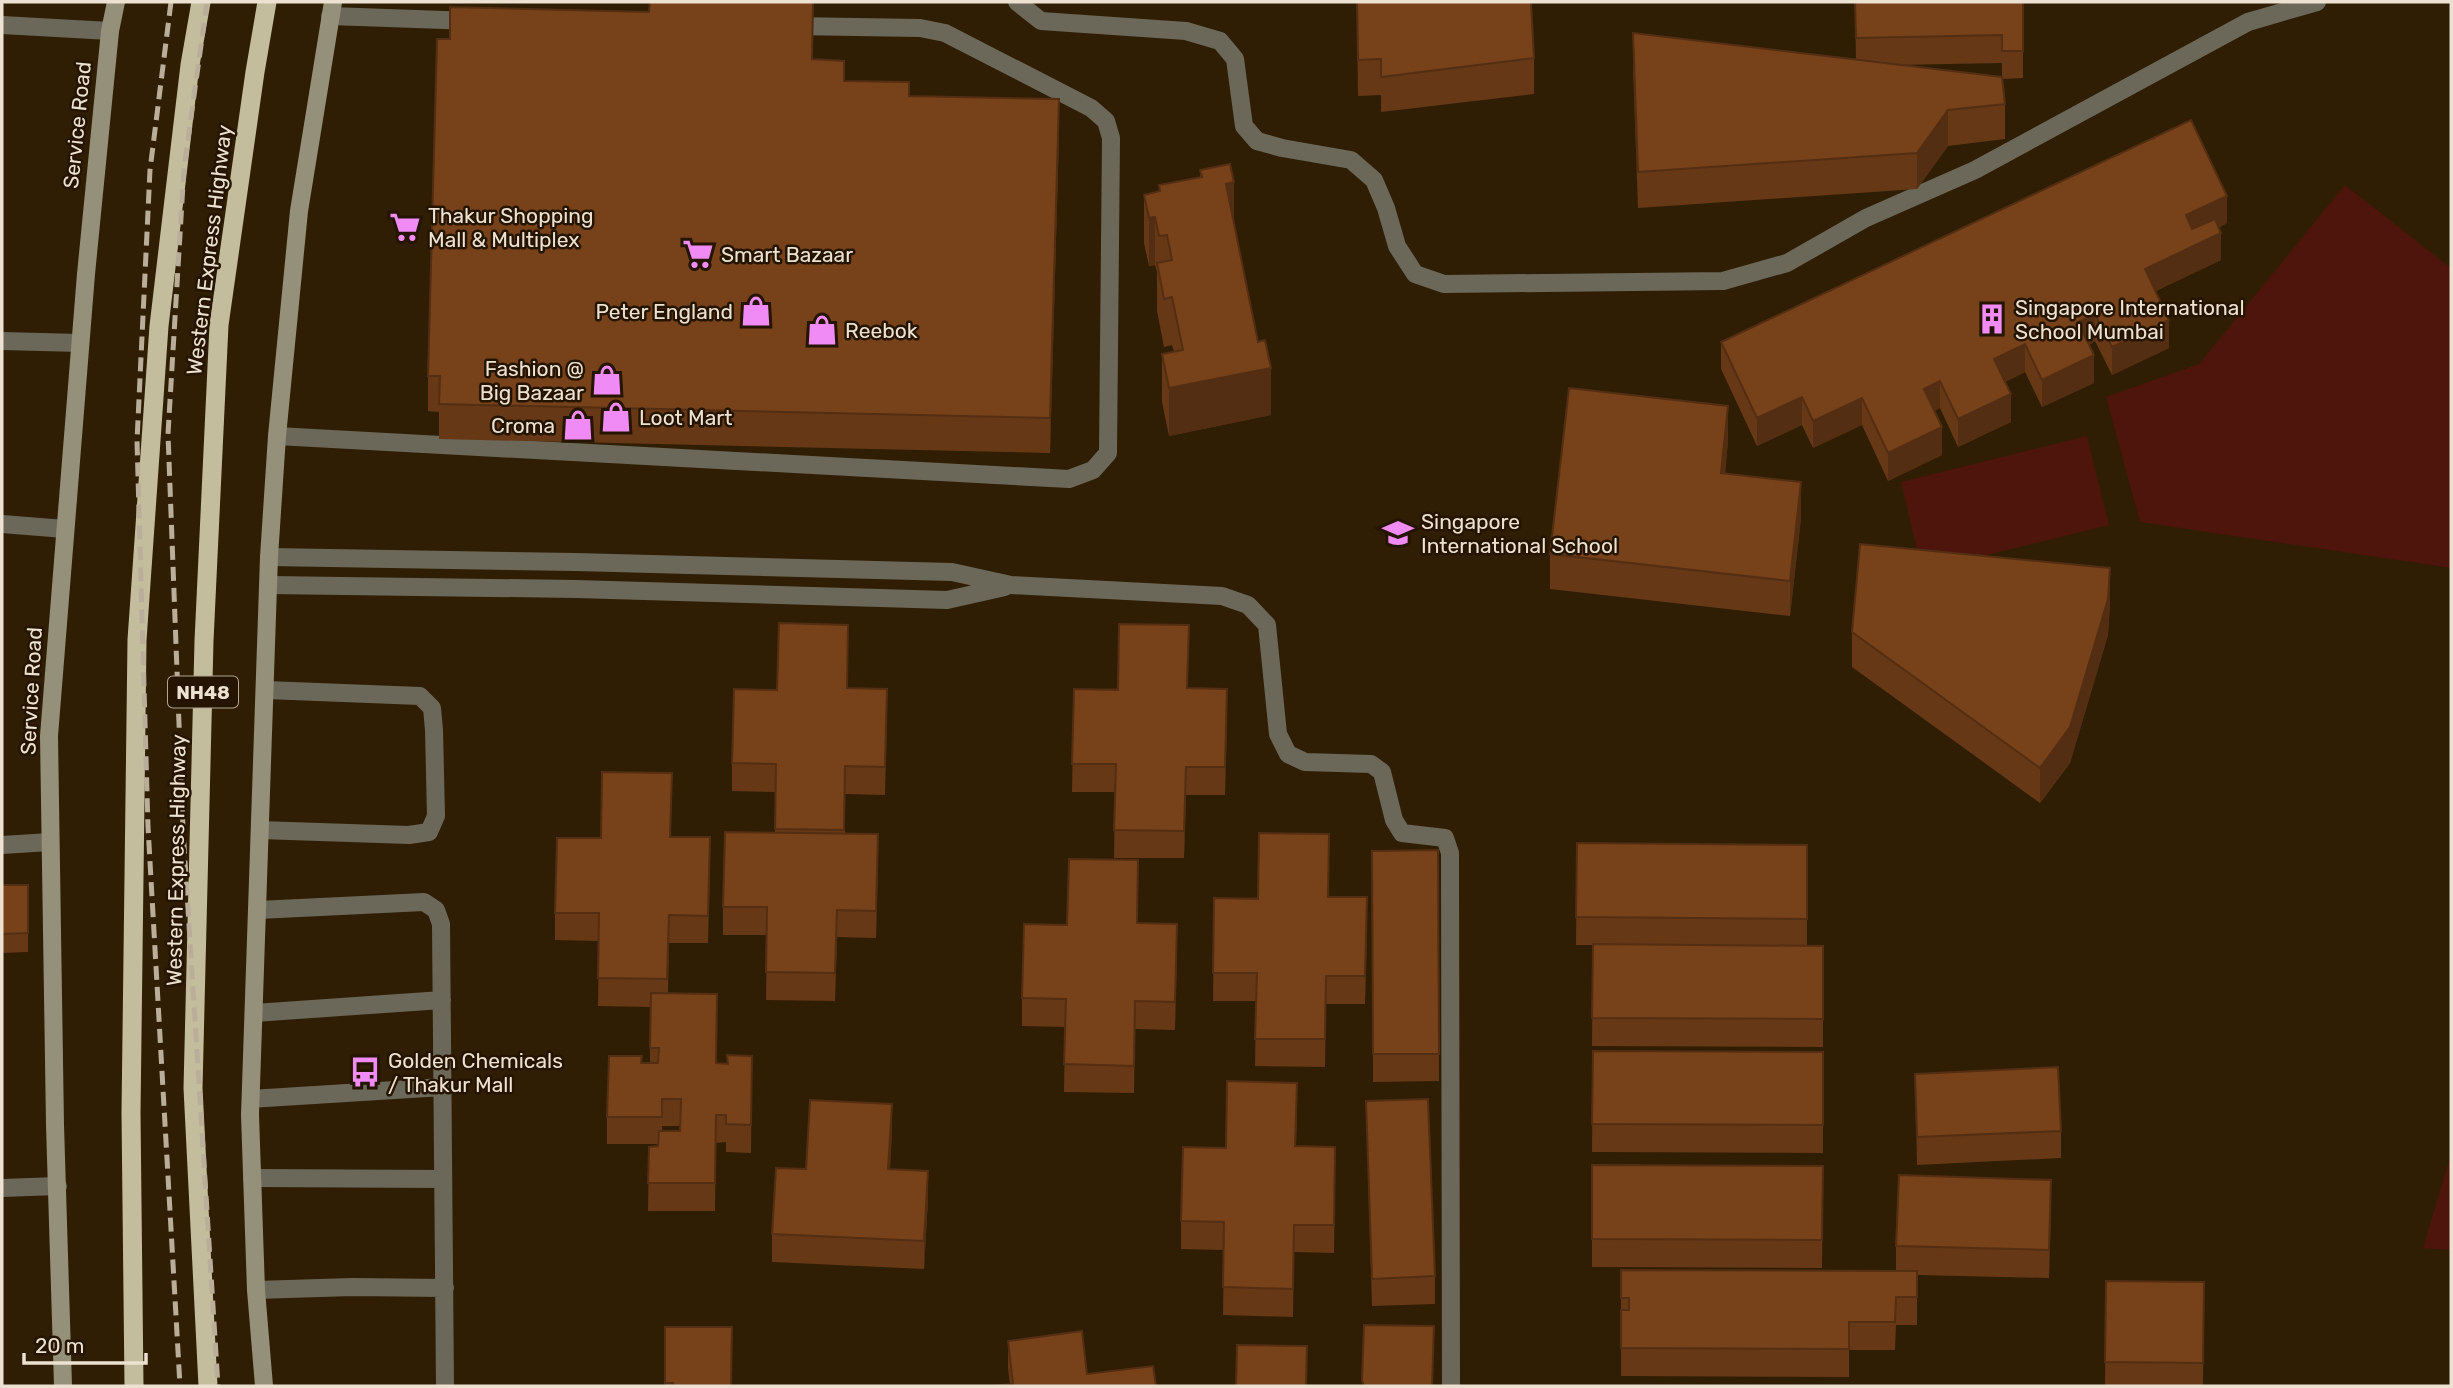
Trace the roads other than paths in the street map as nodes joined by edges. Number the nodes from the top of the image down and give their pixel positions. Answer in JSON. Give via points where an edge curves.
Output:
{"nodes":[{"id":1,"x":116,"y":2,"type":"edge"},
{"id":2,"x":201,"y":2,"type":"edge"},
{"id":3,"x":267,"y":2,"type":"edge"},
{"id":4,"x":1017,"y":2,"type":"edge"},
{"id":5,"x":2317,"y":2,"type":"edge"},
{"id":6,"x":332,"y":9,"type":"edge"},
{"id":7,"x":497,"y":22,"type":"edge"},
{"id":8,"x":2,"y":25,"type":"edge"},
{"id":9,"x":770,"y":26,"type":"edge"},
{"id":10,"x":110,"y":31,"type":"junction"},
{"id":11,"x":2,"y":341,"type":"edge"},
{"id":12,"x":80,"y":343,"type":"junction"},
{"id":13,"x":277,"y":436,"type":"junction"},
{"id":14,"x":2,"y":524,"type":"edge"},
{"id":15,"x":65,"y":529,"type":"junction"},
{"id":16,"x":270,"y":557,"type":"junction"},
{"id":17,"x":576,"y":562,"type":"junction"},
{"id":18,"x":270,"y":585,"type":"junction"},
{"id":19,"x":1012,"y":585,"type":"junction"},
{"id":20,"x":576,"y":589,"type":"junction"},
{"id":21,"x":266,"y":690,"type":"junction"},
{"id":22,"x":260,"y":830,"type":"junction"},
{"id":23,"x":50,"y":842,"type":"junction"},
{"id":24,"x":2,"y":845,"type":"edge"},
{"id":25,"x":258,"y":910,"type":"junction"},
{"id":26,"x":442,"y":1000,"type":"junction"},
{"id":27,"x":254,"y":1013,"type":"junction"},
{"id":28,"x":443,"y":1087,"type":"junction"},
{"id":29,"x":251,"y":1099,"type":"junction"},
{"id":30,"x":252,"y":1178,"type":"junction"},
{"id":31,"x":443,"y":1179,"type":"junction"},
{"id":32,"x":58,"y":1186,"type":"junction"},
{"id":33,"x":2,"y":1188,"type":"edge"},
{"id":34,"x":444,"y":1288,"type":"junction"},
{"id":35,"x":256,"y":1290,"type":"junction"},
{"id":36,"x":64,"y":1386,"type":"edge"},
{"id":37,"x":135,"y":1386,"type":"edge"},
{"id":38,"x":208,"y":1386,"type":"edge"},
{"id":39,"x":264,"y":1386,"type":"edge"},
{"id":40,"x":445,"y":1386,"type":"edge"},
{"id":41,"x":1451,"y":1386,"type":"edge"}],
"edges":[{"from":1,"to":10,"type":"main road","name":"Service Road"},
{"from":2,"to":37,"type":"highway","name":"Western Express Highway","via":[[159,326],[136,640],[131,1113]]},
{"from":3,"to":38,"type":"highway","name":"Western Express Highway","number":"NH48","via":[[219,325],[205,628],[193,1088]]},
{"from":4,"to":5,"type":"street","via":[[1041,21],[1186,31],[1220,41],[1235,59],[1244,127],[1257,141],[1351,160],[1374,180],[1397,246],[1415,274],[1444,284],[1723,281],[1787,264],[1866,218],[1986,164],[2248,22]]},
{"from":6,"to":7,"type":"street"},
{"from":6,"to":13,"type":"main road","via":[[299,211]]},
{"from":8,"to":10,"type":"street"},
{"from":9,"to":13,"type":"street","via":[[920,28],[945,33],[1091,108],[1106,121],[1111,138],[1108,453],[1093,470],[1069,479]]},
{"from":10,"to":12,"type":"main road","name":"Service Road"},
{"from":11,"to":12,"type":"street"},
{"from":12,"to":15,"type":"main road","name":"Service Road"},
{"from":13,"to":16,"type":"main road"},
{"from":14,"to":15,"type":"street"},
{"from":15,"to":23,"type":"main road","name":"Service Road","via":[[49,736]]},
{"from":16,"to":17,"type":"street"},
{"from":16,"to":18,"type":"main road"},
{"from":17,"to":19,"type":"street","via":[[952,572]]},
{"from":17,"to":20,"type":"street"},
{"from":18,"to":20,"type":"street"},
{"from":18,"to":21,"type":"main road"},
{"from":19,"to":20,"type":"street","via":[[947,600]]},
{"from":19,"to":41,"type":"street","via":[[1222,596],[1248,605],[1267,625],[1278,734],[1288,754],[1305,762],[1371,764],[1382,772],[1394,820],[1402,833],[1444,838],[1450,853]]},
{"from":21,"to":22,"type":"main road"},
{"from":21,"to":22,"type":"street","via":[[420,696],[432,708],[436,816],[429,832],[410,835]]},
{"from":22,"to":25,"type":"main road"},
{"from":23,"to":24,"type":"street"},
{"from":23,"to":32,"type":"main road","name":"Service Road"},
{"from":25,"to":26,"type":"street","via":[[424,902],[436,911],[441,924]]},
{"from":25,"to":27,"type":"main road"},
{"from":26,"to":27,"type":"street"},
{"from":26,"to":28,"type":"street"},
{"from":27,"to":29,"type":"main road"},
{"from":28,"to":29,"type":"street"},
{"from":28,"to":31,"type":"street"},
{"from":29,"to":30,"type":"main road"},
{"from":30,"to":31,"type":"street"},
{"from":30,"to":35,"type":"main road"},
{"from":31,"to":34,"type":"street"},
{"from":32,"to":33,"type":"street"},
{"from":32,"to":36,"type":"main road","name":"Service Road"},
{"from":34,"to":35,"type":"street"},
{"from":34,"to":40,"type":"street"},
{"from":35,"to":39,"type":"main road"}]}
